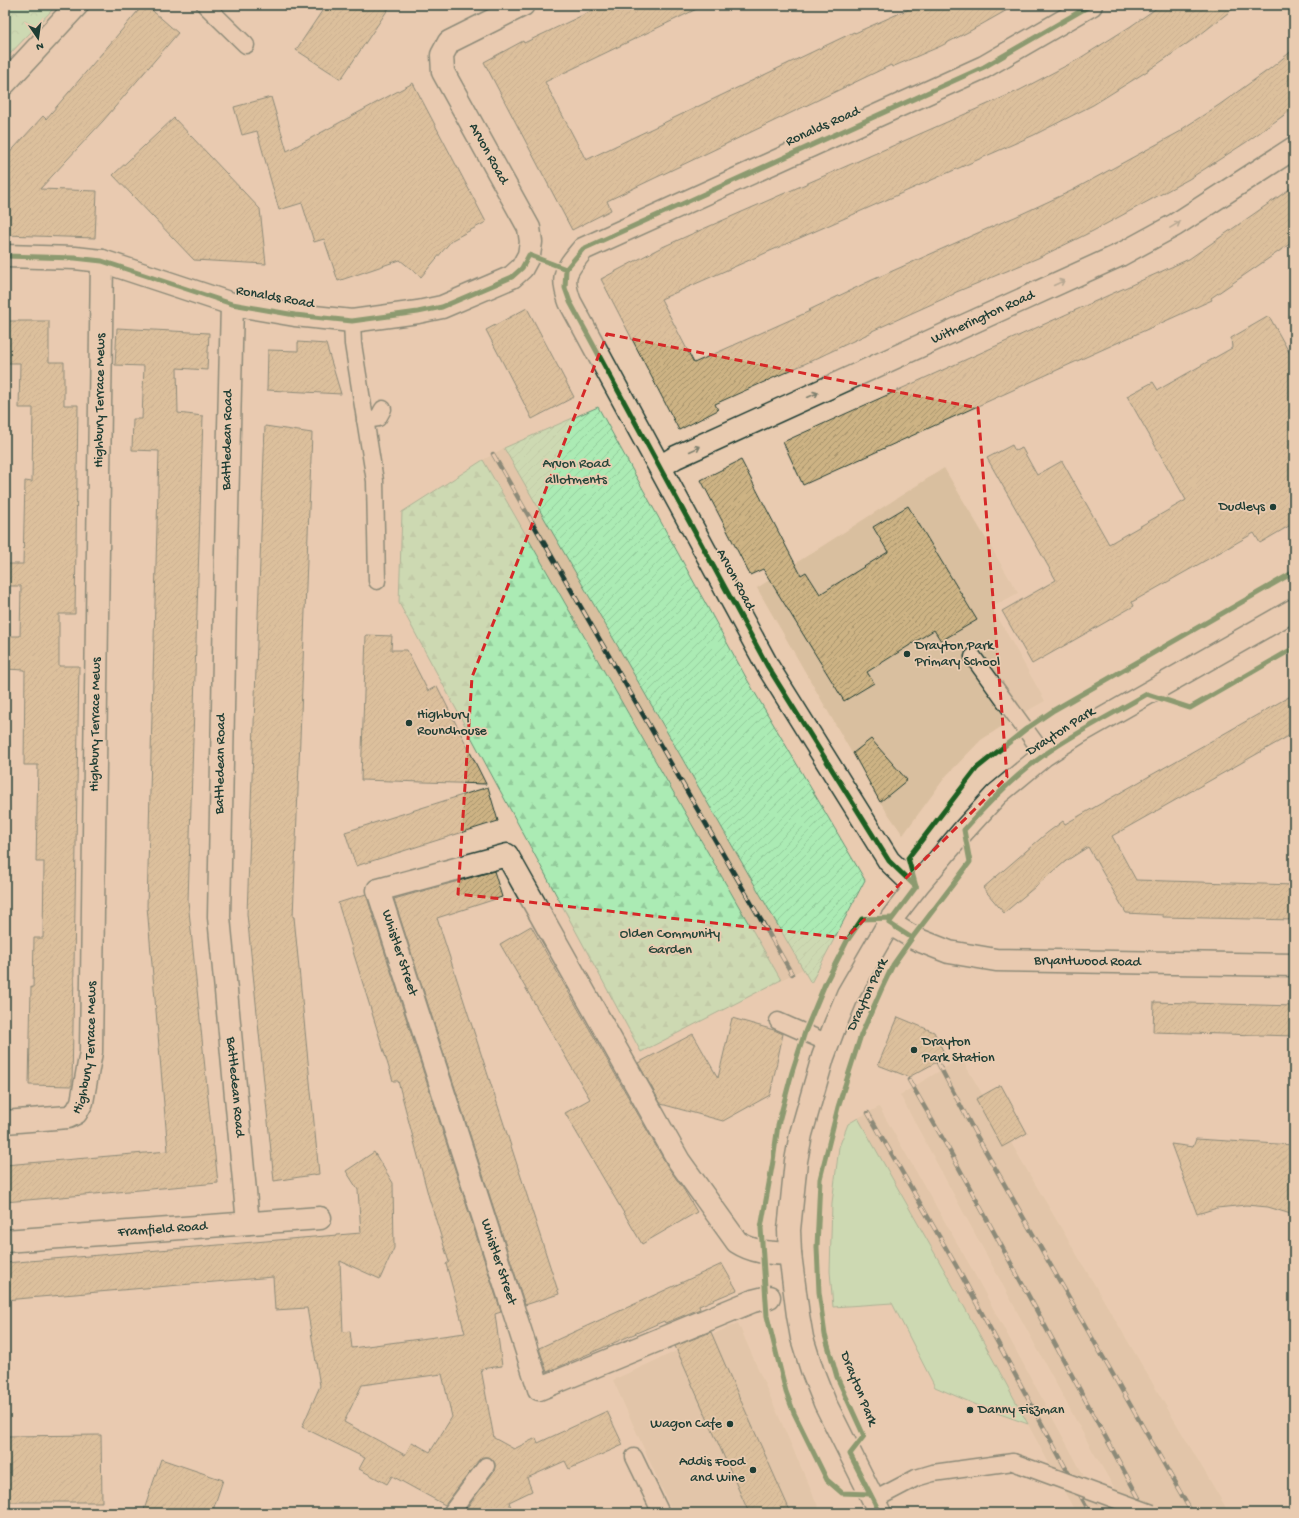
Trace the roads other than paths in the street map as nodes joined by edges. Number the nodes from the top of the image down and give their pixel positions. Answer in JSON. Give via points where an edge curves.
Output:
{"nodes":[{"id":1,"x":77,"y":5,"type":"edge"},
{"id":2,"x":205,"y":5,"type":"edge"},
{"id":3,"x":523,"y":5,"type":"edge"},
{"id":4,"x":1092,"y":5,"type":"edge"},
{"id":5,"x":246,"y":45,"type":"dead end"},
{"id":6,"x":5,"y":82,"type":"edge"},
{"id":7,"x":1294,"y":148,"type":"edge"},
{"id":8,"x":529,"y":255,"type":"joint"},
{"id":9,"x":5,"y":256,"type":"edge"},
{"id":10,"x":102,"y":261,"type":"junction"},
{"id":11,"x":566,"y":269,"type":"joint"},
{"id":12,"x":232,"y":304,"type":"junction"},
{"id":13,"x":352,"y":321,"type":"junction"},
{"id":14,"x":383,"y":409,"type":"dead end"},
{"id":15,"x":365,"y":420,"type":"junction"},
{"id":16,"x":660,"y":466,"type":"junction"},
{"id":17,"x":377,"y":581,"type":"dead end"},
{"id":18,"x":1294,"y":610,"type":"edge"},
{"id":19,"x":972,"y":657,"type":"dead end"},
{"id":20,"x":1044,"y":755,"type":"junction"},
{"id":21,"x":916,"y":887,"type":"junction"},
{"id":22,"x":888,"y":923,"type":"junction"},
{"id":23,"x":1294,"y":965,"type":"edge"},
{"id":24,"x":778,"y":1020,"type":"dead end"},
{"id":25,"x":828,"y":1043,"type":"junction"},
{"id":26,"x":5,"y":1122,"type":"edge"},
{"id":27,"x":320,"y":1218,"type":"dead end"},
{"id":28,"x":248,"y":1223,"type":"junction"},
{"id":29,"x":5,"y":1241,"type":"edge"},
{"id":30,"x":790,"y":1254,"type":"junction"},
{"id":31,"x":769,"y":1297,"type":"dead end"},
{"id":32,"x":634,"y":1457,"type":"dead end"},
{"id":33,"x":486,"y":1466,"type":"dead end"},
{"id":34,"x":877,"y":1507,"type":"edge"},
{"id":35,"x":451,"y":1513,"type":"edge"},
{"id":36,"x":661,"y":1513,"type":"edge"},
{"id":37,"x":1152,"y":1513,"type":"edge"}],
"edges":[{"from":1,"to":6,"type":"street"},
{"from":2,"to":5,"type":"lane"},
{"from":3,"to":8,"type":"street","name":"Arvon Road","via":[[449,42],[442,55],[443,72],[529,228]]},
{"from":4,"to":11,"type":"street","name":"Ronalds Road","via":[[984,67],[583,249]]},
{"from":16,"to":7,"type":"street","name":"Witherington Road","one_way":true,"via":[[1120,255],[1175,225]]},
{"from":8,"to":13,"type":"street","name":"Ronalds Road","via":[[522,268],[512,277],[442,307]]},
{"from":9,"to":10,"type":"street","name":"Ronalds Road"},
{"from":10,"to":12,"type":"street","name":"Ronalds Road"},
{"from":10,"to":26,"type":"street","name":"Highbury Terrace Mews","via":[[91,1052],[82,1102],[76,1113],[68,1117]]},
{"from":11,"to":16,"type":"street","name":"Arvon Road","via":[[565,288],[570,302]]},
{"from":12,"to":13,"type":"street","name":"Ronalds Road","via":[[295,315]]},
{"from":12,"to":28,"type":"street","name":"Battledean Road","via":[[219,917]]},
{"from":13,"to":15,"type":"lane","via":[[353,344]]},
{"from":14,"to":15,"type":"lane","via":[[378,418]]},
{"from":15,"to":17,"type":"lane","via":[[375,481]]},
{"from":16,"to":21,"type":"street","name":"Arvon Road","via":[[768,667],[882,850]]},
{"from":18,"to":20,"type":"street","name":"Drayton Park"},
{"from":19,"to":20,"type":"lane"},
{"from":20,"to":21,"type":"street","name":"Drayton Park","via":[[997,794]]},
{"from":21,"to":22,"type":"street","name":"Drayton Park"},
{"from":22,"to":23,"type":"street","name":"Bryantwood Road","via":[[912,938],[949,952],[996,960]]},
{"from":22,"to":25,"type":"street","name":"Drayton Park","via":[[848,994]]},
{"from":24,"to":25,"type":"lane"},
{"from":25,"to":30,"type":"street","name":"Drayton Park","via":[[801,1134],[796,1161]]},
{"from":27,"to":28,"type":"street","name":"Framfield Road"},
{"from":28,"to":29,"type":"street","name":"Framfield Road"},
{"from":30,"to":31,"type":"street","name":"Whistler Street","via":[[762,1253],[737,1242],[679,1162],[507,855],[378,890],[539,1389],[753,1301]]},
{"from":30,"to":34,"type":"street","name":"Drayton Park","via":[[802,1338],[812,1370],[828,1409]]},
{"from":32,"to":36,"type":"lane"},
{"from":33,"to":35,"type":"lane"},
{"from":34,"to":37,"type":"lane","bridge":true,"via":[[916,1478],[933,1473],[1013,1462]]}]}
